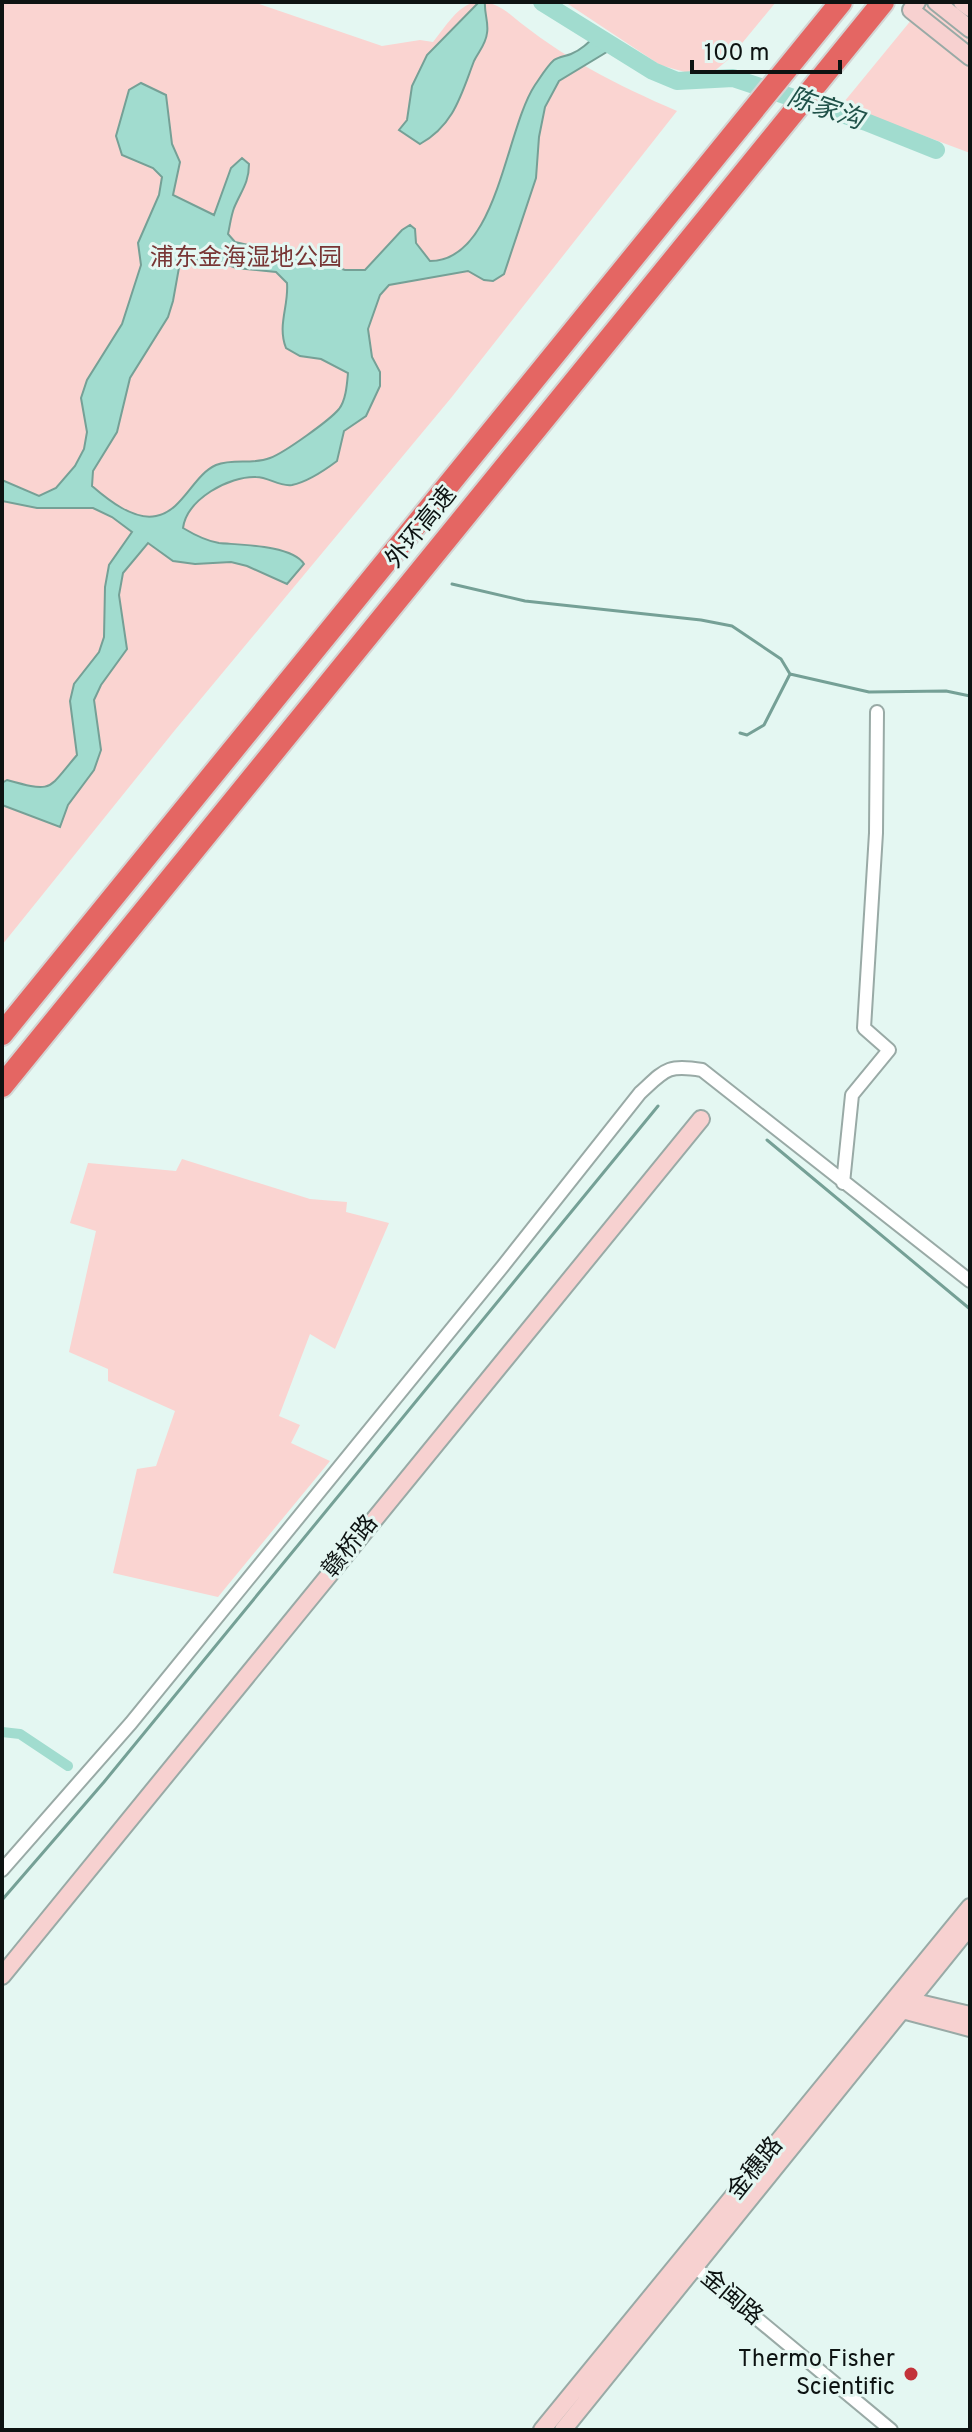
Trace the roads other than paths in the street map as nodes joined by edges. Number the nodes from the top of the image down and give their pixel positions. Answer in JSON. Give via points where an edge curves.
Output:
{"nodes":[{"id":1,"x":841,"y":2,"type":"edge"},
{"id":2,"x":883,"y":2,"type":"edge"},
{"id":3,"x":917,"y":2,"type":"edge"},
{"id":4,"x":936,"y":2,"type":"edge"},
{"id":5,"x":962,"y":2,"type":"edge"},
{"id":6,"x":970,"y":8,"type":"edge"},
{"id":7,"x":970,"y":29,"type":"edge"},
{"id":8,"x":970,"y":57,"type":"edge"},
{"id":9,"x":877,"y":712,"type":"dead end"},
{"id":10,"x":2,"y":1034,"type":"edge"},
{"id":11,"x":2,"y":1086,"type":"edge"},
{"id":12,"x":701,"y":1119,"type":"dead end"},
{"id":13,"x":843,"y":1183,"type":"junction"},
{"id":14,"x":970,"y":1281,"type":"edge"},
{"id":15,"x":2,"y":1870,"type":"edge"},
{"id":16,"x":970,"y":1907,"type":"edge"},
{"id":17,"x":970,"y":1926,"type":"edge"},
{"id":18,"x":2,"y":1976,"type":"edge"},
{"id":19,"x":900,"y":2004,"type":"junction"},
{"id":20,"x":970,"y":2015,"type":"edge"},
{"id":21,"x":970,"y":2028,"type":"edge"},
{"id":22,"x":689,"y":2263,"type":"junction"},
{"id":23,"x":542,"y":2430,"type":"edge"},
{"id":24,"x":563,"y":2430,"type":"edge"},
{"id":25,"x":891,"y":2430,"type":"edge"}],
"edges":[{"from":1,"to":10,"type":"highway","name":"外环高速"},
{"from":2,"to":11,"type":"highway","name":"外环高速"},
{"from":3,"to":8,"type":"street","via":[[911,10]]},
{"from":4,"to":7,"type":"street"},
{"from":5,"to":6,"type":"street"},
{"from":9,"to":13,"type":"street","via":[[864,1028],[889,1050],[852,1095]]},
{"from":12,"to":18,"type":"street","name":"赣桥路"},
{"from":13,"to":14,"type":"street"},
{"from":13,"to":15,"type":"street","via":[[702,1070],[678,1066],[662,1072],[131,1723]]},
{"from":16,"to":19,"type":"street","name":"金穗路"},
{"from":17,"to":19,"type":"street","name":"金穗路"},
{"from":19,"to":20,"type":"street"},
{"from":19,"to":21,"type":"street"},
{"from":19,"to":22,"type":"street","name":"金穗路"},
{"from":22,"to":23,"type":"street","name":"金穗路"},
{"from":22,"to":24,"type":"street","name":"金穗路"},
{"from":22,"to":25,"type":"street","name":"金闽路"}]}
